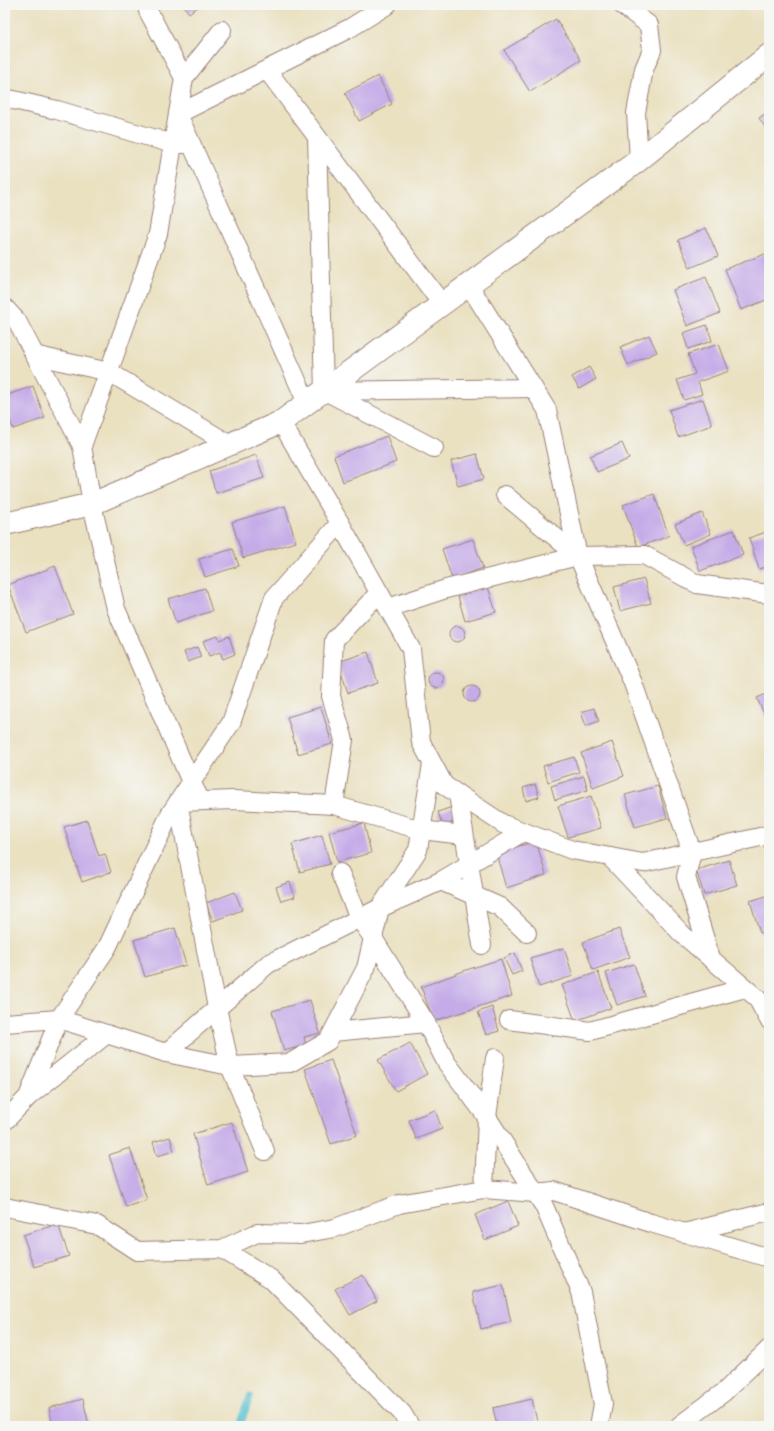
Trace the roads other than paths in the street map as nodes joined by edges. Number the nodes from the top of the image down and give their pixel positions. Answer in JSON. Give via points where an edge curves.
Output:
{"nodes":[{"id":1,"x":148,"y":5,"type":"edge"},
{"id":2,"x":387,"y":5,"type":"edge"},
{"id":3,"x":622,"y":5,"type":"edge"},
{"id":4,"x":222,"y":30,"type":"dead end"},
{"id":5,"x":769,"y":55,"type":"edge"},
{"id":6,"x":267,"y":70,"type":"junction"},
{"id":7,"x":184,"y":78,"type":"junction"},
{"id":8,"x":5,"y":98,"type":"edge"},
{"id":9,"x":178,"y":114,"type":"junction"},
{"id":10,"x":317,"y":137,"type":"junction"},
{"id":11,"x":173,"y":144,"type":"junction"},
{"id":12,"x":191,"y":144,"type":"junction"},
{"id":13,"x":639,"y":160,"type":"junction"},
{"id":14,"x":468,"y":285,"type":"junction"},
{"id":15,"x":442,"y":304,"type":"junction"},
{"id":16,"x":5,"y":308,"type":"edge"},
{"id":17,"x":34,"y":355,"type":"junction"},
{"id":18,"x":109,"y":372,"type":"junction"},
{"id":19,"x":533,"y":388,"type":"junction"},
{"id":20,"x":324,"y":391,"type":"junction"},
{"id":21,"x":307,"y":403,"type":"junction"},
{"id":22,"x":281,"y":422,"type":"junction"},
{"id":23,"x":229,"y":444,"type":"junction"},
{"id":24,"x":82,"y":446,"type":"junction"},
{"id":25,"x":434,"y":448,"type":"dead end"},
{"id":26,"x":505,"y":495,"type":"dead end"},
{"id":27,"x":92,"y":504,"type":"junction"},
{"id":28,"x":340,"y":523,"type":"junction"},
{"id":29,"x":5,"y":524,"type":"edge"},
{"id":30,"x":578,"y":556,"type":"junction"},
{"id":31,"x":769,"y":594,"type":"edge"},
{"id":32,"x":384,"y":600,"type":"junction"},
{"id":33,"x":432,"y":764,"type":"junction"},
{"id":34,"x":191,"y":782,"type":"junction"},
{"id":35,"x":458,"y":794,"type":"junction"},
{"id":36,"x":201,"y":801,"type":"junction"},
{"id":37,"x":178,"y":802,"type":"junction"},
{"id":38,"x":334,"y":805,"type":"junction"},
{"id":39,"x":421,"y":830,"type":"junction"},
{"id":40,"x":523,"y":832,"type":"junction"},
{"id":41,"x":464,"y":835,"type":"junction"},
{"id":42,"x":769,"y":835,"type":"edge"},
{"id":43,"x":692,"y":852,"type":"junction"},
{"id":44,"x":610,"y":857,"type":"junction"},
{"id":45,"x":469,"y":865,"type":"junction"},
{"id":46,"x":340,"y":873,"type":"dead end"},
{"id":47,"x":441,"y":881,"type":"junction"},
{"id":48,"x":474,"y":896,"type":"junction"},
{"id":49,"x":380,"y":908,"type":"junction"},
{"id":50,"x":360,"y":918,"type":"junction"},
{"id":51,"x":527,"y":933,"type":"dead end"},
{"id":52,"x":373,"y":938,"type":"junction"},
{"id":53,"x":482,"y":945,"type":"dead end"},
{"id":54,"x":711,"y":959,"type":"junction"},
{"id":55,"x":757,"y":996,"type":"edge"},
{"id":56,"x":217,"y":1008,"type":"junction"},
{"id":57,"x":59,"y":1019,"type":"junction"},
{"id":58,"x":509,"y":1020,"type":"dead end"},
{"id":59,"x":769,"y":1020,"type":"edge"},
{"id":60,"x":5,"y":1023,"type":"edge"},
{"id":61,"x":426,"y":1024,"type":"junction"},
{"id":62,"x":333,"y":1032,"type":"junction"},
{"id":63,"x":107,"y":1034,"type":"junction"},
{"id":64,"x":166,"y":1053,"type":"junction"},
{"id":65,"x":495,"y":1058,"type":"dead end"},
{"id":66,"x":230,"y":1066,"type":"junction"},
{"id":67,"x":28,"y":1097,"type":"junction"},
{"id":68,"x":487,"y":1117,"type":"junction"},
{"id":69,"x":5,"y":1121,"type":"edge"},
{"id":70,"x":265,"y":1151,"type":"dead end"},
{"id":71,"x":484,"y":1189,"type":"junction"},
{"id":72,"x":536,"y":1193,"type":"junction"},
{"id":73,"x":5,"y":1207,"type":"edge"},
{"id":74,"x":769,"y":1212,"type":"edge"},
{"id":75,"x":683,"y":1233,"type":"junction"},
{"id":76,"x":222,"y":1250,"type":"junction"},
{"id":77,"x":769,"y":1258,"type":"edge"},
{"id":78,"x":769,"y":1349,"type":"edge"},
{"id":79,"x":410,"y":1426,"type":"edge"},
{"id":80,"x":599,"y":1426,"type":"edge"},
{"id":81,"x":679,"y":1426,"type":"edge"}],
"edges":[{"from":1,"to":7,"type":"street","via":[[148,11]]},
{"from":2,"to":6,"type":"street","via":[[350,28]]},
{"from":3,"to":13,"type":"street","via":[[649,25],[652,50],[644,69],[636,113]]},
{"from":4,"to":7,"type":"street"},
{"from":5,"to":13,"type":"street"},
{"from":6,"to":9,"type":"street"},
{"from":6,"to":10,"type":"street"},
{"from":7,"to":9,"type":"street"},
{"from":8,"to":11,"type":"street","via":[[58,110]]},
{"from":9,"to":11,"type":"street"},
{"from":9,"to":12,"type":"street"},
{"from":10,"to":15,"type":"street"},
{"from":10,"to":20,"type":"street"},
{"from":11,"to":12,"type":"street"},
{"from":11,"to":18,"type":"street","via":[[158,234]]},
{"from":12,"to":21,"type":"street"},
{"from":13,"to":14,"type":"street"},
{"from":14,"to":15,"type":"street"},
{"from":14,"to":19,"type":"street"},
{"from":15,"to":20,"type":"street"},
{"from":16,"to":17,"type":"street","via":[[16,321]]},
{"from":17,"to":18,"type":"street"},
{"from":17,"to":24,"type":"street"},
{"from":18,"to":23,"type":"street"},
{"from":18,"to":24,"type":"street"},
{"from":19,"to":20,"type":"street"},
{"from":19,"to":30,"type":"street","via":[[547,410]]},
{"from":20,"to":21,"type":"street"},
{"from":20,"to":25,"type":"street"},
{"from":21,"to":22,"type":"street"},
{"from":22,"to":23,"type":"street"},
{"from":22,"to":28,"type":"street"},
{"from":23,"to":27,"type":"street"},
{"from":24,"to":27,"type":"street"},
{"from":26,"to":30,"type":"street"},
{"from":27,"to":29,"type":"street"},
{"from":27,"to":34,"type":"street","via":[[116,609]]},
{"from":28,"to":32,"type":"street"},
{"from":28,"to":34,"type":"street","via":[[274,598],[231,723]]},
{"from":30,"to":31,"type":"street","via":[[644,555],[697,584]]},
{"from":30,"to":32,"type":"street","via":[[446,589]]},
{"from":30,"to":43,"type":"street","via":[[633,684]]},
{"from":32,"to":33,"type":"street","via":[[411,649],[421,742]]},
{"from":32,"to":38,"type":"street","via":[[334,640],[331,696],[344,740]]},
{"from":33,"to":35,"type":"street","via":[[444,785]]},
{"from":33,"to":39,"type":"street"},
{"from":34,"to":36,"type":"street"},
{"from":34,"to":37,"type":"street"},
{"from":35,"to":40,"type":"street","via":[[503,824]]},
{"from":35,"to":41,"type":"street"},
{"from":36,"to":37,"type":"street"},
{"from":36,"to":38,"type":"street"},
{"from":37,"to":56,"type":"street"},
{"from":37,"to":57,"type":"street","via":[[107,948]]},
{"from":38,"to":39,"type":"street"},
{"from":39,"to":41,"type":"street"},
{"from":39,"to":49,"type":"street","via":[[418,850]]},
{"from":40,"to":44,"type":"street","via":[[572,850]]},
{"from":40,"to":45,"type":"street"},
{"from":41,"to":45,"type":"street"},
{"from":42,"to":43,"type":"street"},
{"from":43,"to":44,"type":"street","via":[[643,863]]},
{"from":43,"to":54,"type":"street","via":[[686,877]]},
{"from":44,"to":54,"type":"street","via":[[682,934]]},
{"from":45,"to":47,"type":"street"},
{"from":45,"to":48,"type":"street"},
{"from":46,"to":50,"type":"street"},
{"from":47,"to":48,"type":"street"},
{"from":47,"to":49,"type":"street"},
{"from":48,"to":51,"type":"street","via":[[500,907]]},
{"from":48,"to":53,"type":"street"},
{"from":49,"to":50,"type":"street"},
{"from":49,"to":52,"type":"street"},
{"from":50,"to":52,"type":"street"},
{"from":50,"to":56,"type":"street","via":[[268,964]]},
{"from":52,"to":61,"type":"street"},
{"from":52,"to":62,"type":"street","via":[[366,968]]},
{"from":54,"to":55,"type":"street"},
{"from":55,"to":58,"type":"street","via":[[590,1031]]},
{"from":55,"to":59,"type":"street"},
{"from":56,"to":64,"type":"street"},
{"from":56,"to":66,"type":"street"},
{"from":57,"to":60,"type":"street"},
{"from":57,"to":63,"type":"street"},
{"from":57,"to":67,"type":"street"},
{"from":61,"to":62,"type":"street"},
{"from":61,"to":68,"type":"street","via":[[446,1062]]},
{"from":62,"to":66,"type":"street","via":[[328,1041],[290,1063]]},
{"from":63,"to":64,"type":"street"},
{"from":63,"to":67,"type":"street"},
{"from":64,"to":66,"type":"street"},
{"from":65,"to":68,"type":"street"},
{"from":66,"to":70,"type":"street"},
{"from":67,"to":69,"type":"street"},
{"from":68,"to":71,"type":"street"},
{"from":68,"to":72,"type":"street"},
{"from":71,"to":72,"type":"street"},
{"from":71,"to":76,"type":"street","via":[[399,1204],[335,1228],[301,1234],[257,1232]]},
{"from":72,"to":75,"type":"street","via":[[554,1191]]},
{"from":72,"to":80,"type":"street","via":[[544,1206],[580,1292],[603,1404]]},
{"from":73,"to":76,"type":"street","via":[[97,1225],[137,1251]]},
{"from":74,"to":75,"type":"street"},
{"from":75,"to":77,"type":"street"},
{"from":76,"to":79,"type":"street","via":[[271,1280],[402,1413]]},
{"from":78,"to":81,"type":"street","via":[[724,1392]]}]}
